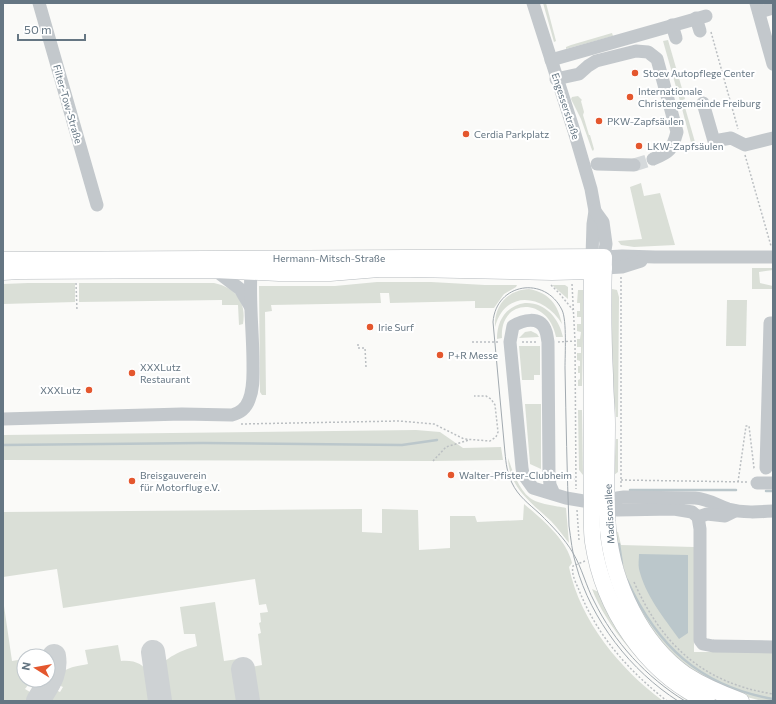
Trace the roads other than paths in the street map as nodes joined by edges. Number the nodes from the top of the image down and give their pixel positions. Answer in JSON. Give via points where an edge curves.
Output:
{"nodes":[{"id":1,"x":39,"y":3,"type":"edge"},
{"id":2,"x":533,"y":3,"type":"edge"},
{"id":3,"x":757,"y":7,"type":"edge"},
{"id":4,"x":773,"y":8,"type":"edge"},
{"id":5,"x":672,"y":25,"type":"junction"},
{"id":6,"x":705,"y":32,"type":"road end"},
{"id":7,"x":676,"y":38,"type":"dead end"},
{"id":8,"x":551,"y":60,"type":"junction"},
{"id":9,"x":773,"y":64,"type":"edge"},
{"id":10,"x":556,"y":78,"type":"junction"},
{"id":11,"x":703,"y":102,"type":"road end"},
{"id":12,"x":773,"y":138,"type":"edge"},
{"id":13,"x":653,"y":159,"type":"tunnel mouth"},
{"id":14,"x":597,"y":164,"type":"dead end"},
{"id":15,"x":634,"y":165,"type":"tunnel mouth"},
{"id":16,"x":97,"y":205,"type":"dead end"},
{"id":17,"x":772,"y":251,"type":"edge"},
{"id":18,"x":3,"y":260,"type":"edge"},
{"id":19,"x":598,"y":263,"type":"junction"},
{"id":20,"x":252,"y":265,"type":"junction"},
{"id":21,"x":215,"y":270,"type":"junction"},
{"id":22,"x":3,"y":272,"type":"edge"},
{"id":23,"x":250,"y":306,"type":"junction"},
{"id":24,"x":773,"y":323,"type":"edge"},
{"id":25,"x":3,"y":419,"type":"edge"},
{"id":26,"x":766,"y":468,"type":"road end"},
{"id":27,"x":751,"y":482,"type":"road end"},
{"id":28,"x":773,"y":483,"type":"edge"},
{"id":29,"x":554,"y":494,"type":"junction"},
{"id":30,"x":592,"y":502,"type":"junction"},
{"id":31,"x":735,"y":510,"type":"junction"},
{"id":32,"x":773,"y":512,"type":"edge"},
{"id":33,"x":698,"y":517,"type":"junction"},
{"id":34,"x":773,"y":647,"type":"edge"},
{"id":35,"x":707,"y":701,"type":"edge"},
{"id":36,"x":741,"y":701,"type":"edge"}],
"edges":[{"from":1,"to":16,"type":"street","name":"Filter-Tow-Straße"},
{"from":2,"to":8,"type":"street","name":"Engesserstraße"},
{"from":3,"to":4,"type":"street"},
{"from":3,"to":9,"type":"street"},
{"from":5,"to":6,"type":"street","via":[[701,17]]},
{"from":5,"to":7,"type":"street"},
{"from":5,"to":8,"type":"street"},
{"from":8,"to":10,"type":"street","name":"Engesserstraße"},
{"from":10,"to":13,"type":"street","via":[[579,74],[596,61],[636,51],[648,52],[657,59],[677,132],[674,144],[667,154]]},
{"from":10,"to":19,"type":"street","name":"Engesserstraße","via":[[574,130],[595,211],[603,222],[606,244]]},
{"from":11,"to":12,"type":"street","via":[[714,141],[731,138],[745,145]]},
{"from":14,"to":15,"type":"street"},
{"from":17,"to":19,"type":"street","name":"Hermann-Mitsch-Straße","via":[[655,257],[622,266]]},
{"from":18,"to":20,"type":"main road","name":"Hermann-Mitsch-Straße"},
{"from":19,"to":20,"type":"main road","name":"Hermann-Mitsch-Straße"},
{"from":19,"to":30,"type":"main road","name":"Madisonallee"},
{"from":20,"to":21,"type":"main road","name":"Hermann-Mitsch-Straße"},
{"from":20,"to":23,"type":"street"},
{"from":21,"to":22,"type":"main road","name":"Hermann-Mitsch-Straße"},
{"from":21,"to":23,"type":"street","via":[[240,289]]},
{"from":23,"to":25,"type":"street","via":[[252,391],[247,404],[239,413]]},
{"from":24,"to":26,"type":"street","via":[[770,323]]},
{"from":27,"to":28,"type":"street"},
{"from":29,"to":29,"type":"street","via":[[549,474],[546,331],[538,322],[521,321],[513,326],[510,342],[523,474],[533,488]]},
{"from":29,"to":30,"type":"street"},
{"from":30,"to":31,"type":"street","via":[[624,497],[695,498]]},
{"from":30,"to":33,"type":"street","via":[[617,510],[684,510]]},
{"from":30,"to":35,"type":"main road","name":"Madisonallee","via":[[592,528],[597,560],[609,598],[618,616],[634,640],[656,665]]},
{"from":30,"to":36,"type":"main road","name":"Madisonallee","via":[[609,540],[617,576],[629,604],[646,632],[673,665],[685,674],[718,693]]},
{"from":31,"to":32,"type":"street"},
{"from":31,"to":33,"type":"street","via":[[725,516],[707,514]]},
{"from":33,"to":34,"type":"street","via":[[700,640],[703,644],[713,646]]}]}
